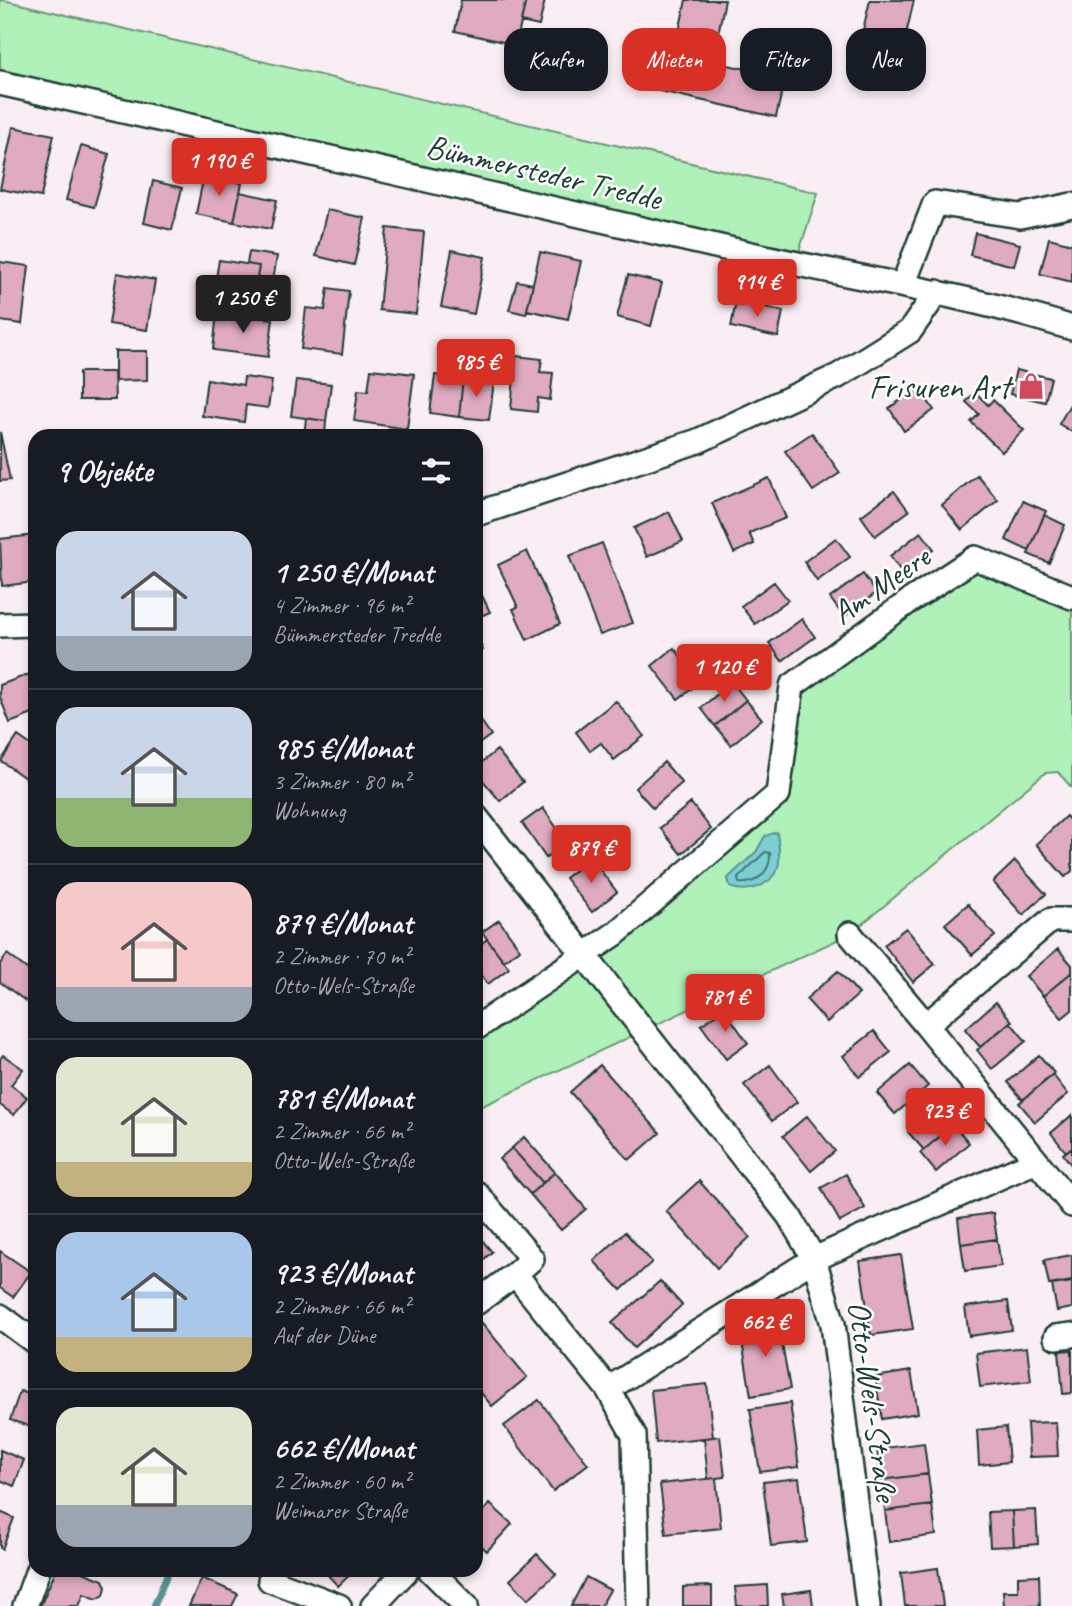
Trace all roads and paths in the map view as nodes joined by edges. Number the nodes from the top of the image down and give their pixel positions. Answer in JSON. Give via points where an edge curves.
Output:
{"nodes":[{"id":1,"x":0,"y":83,"type":"edge"},
{"id":2,"x":1072,"y":205,"type":"edge"},
{"id":3,"x":903,"y":285,"type":"junction"},
{"id":4,"x":937,"y":292,"type":"junction"},
{"id":5,"x":1072,"y":328,"type":"edge"},
{"id":6,"x":483,"y":512,"type":"edge"},
{"id":7,"x":1072,"y":597,"type":"edge"},
{"id":8,"x":28,"y":624,"type":"edge"},
{"id":9,"x":0,"y":625,"type":"edge"},
{"id":10,"x":483,"y":826,"type":"edge"},
{"id":11,"x":1072,"y":920,"type":"edge"},
{"id":12,"x":850,"y":934,"type":"dead end"},
{"id":13,"x":585,"y":956,"type":"junction"},
{"id":14,"x":483,"y":1023,"type":"edge"},
{"id":15,"x":926,"y":1025,"type":"junction"},
{"id":16,"x":1034,"y":1162,"type":"junction"},
{"id":17,"x":483,"y":1201,"type":"edge"},
{"id":18,"x":1072,"y":1205,"type":"edge"},
{"id":19,"x":814,"y":1259,"type":"junction"},
{"id":20,"x":515,"y":1274,"type":"junction"},
{"id":21,"x":483,"y":1298,"type":"edge"},
{"id":22,"x":0,"y":1317,"type":"edge"},
{"id":23,"x":28,"y":1337,"type":"edge"},
{"id":24,"x":608,"y":1389,"type":"junction"},
{"id":25,"x":35,"y":1577,"type":"edge"},
{"id":26,"x":400,"y":1577,"type":"edge"},
{"id":27,"x":437,"y":1577,"type":"edge"},
{"id":28,"x":270,"y":1580,"type":"dead end"},
{"id":29,"x":25,"y":1606,"type":"edge"},
{"id":30,"x":339,"y":1606,"type":"edge"},
{"id":31,"x":373,"y":1606,"type":"edge"},
{"id":32,"x":466,"y":1606,"type":"edge"},
{"id":33,"x":638,"y":1606,"type":"edge"},
{"id":34,"x":868,"y":1606,"type":"edge"}],
"edges":[{"from":1,"to":3,"type":"street","name":"Bümmersteder Tredde"},
{"from":2,"to":3,"type":"street","via":[[1020,216],[935,203]]},
{"from":3,"to":4,"type":"street","name":"Bümmersteder Tredde"},
{"from":4,"to":5,"type":"street","name":"Bümmersteder Tredde"},
{"from":4,"to":6,"type":"street","via":[[911,331],[827,381],[698,441]]},
{"from":7,"to":13,"type":"street","name":"Am Meere","via":[[975,558],[792,686],[778,794]]},
{"from":8,"to":9,"type":"street"},
{"from":10,"to":13,"type":"street","name":"Otto-Wels-Straße"},
{"from":11,"to":15,"type":"street","via":[[1051,920]]},
{"from":12,"to":15,"type":"street"},
{"from":13,"to":14,"type":"street"},
{"from":13,"to":19,"type":"street","name":"Otto-Wels-Straße","via":[[789,1216]]},
{"from":15,"to":16,"type":"street"},
{"from":16,"to":18,"type":"street"},
{"from":16,"to":19,"type":"street"},
{"from":17,"to":20,"type":"street","via":[[532,1259]]},
{"from":19,"to":24,"type":"street"},
{"from":19,"to":34,"type":"street","name":"Otto-Wels-Straße","via":[[833,1324]]},
{"from":20,"to":21,"type":"street"},
{"from":20,"to":24,"type":"street"},
{"from":22,"to":23,"type":"street"},
{"from":24,"to":33,"type":"street","via":[[634,1435]]},
{"from":25,"to":29,"type":"street"},
{"from":26,"to":31,"type":"street"},
{"from":27,"to":32,"type":"street"},
{"from":28,"to":30,"type":"street"}]}
